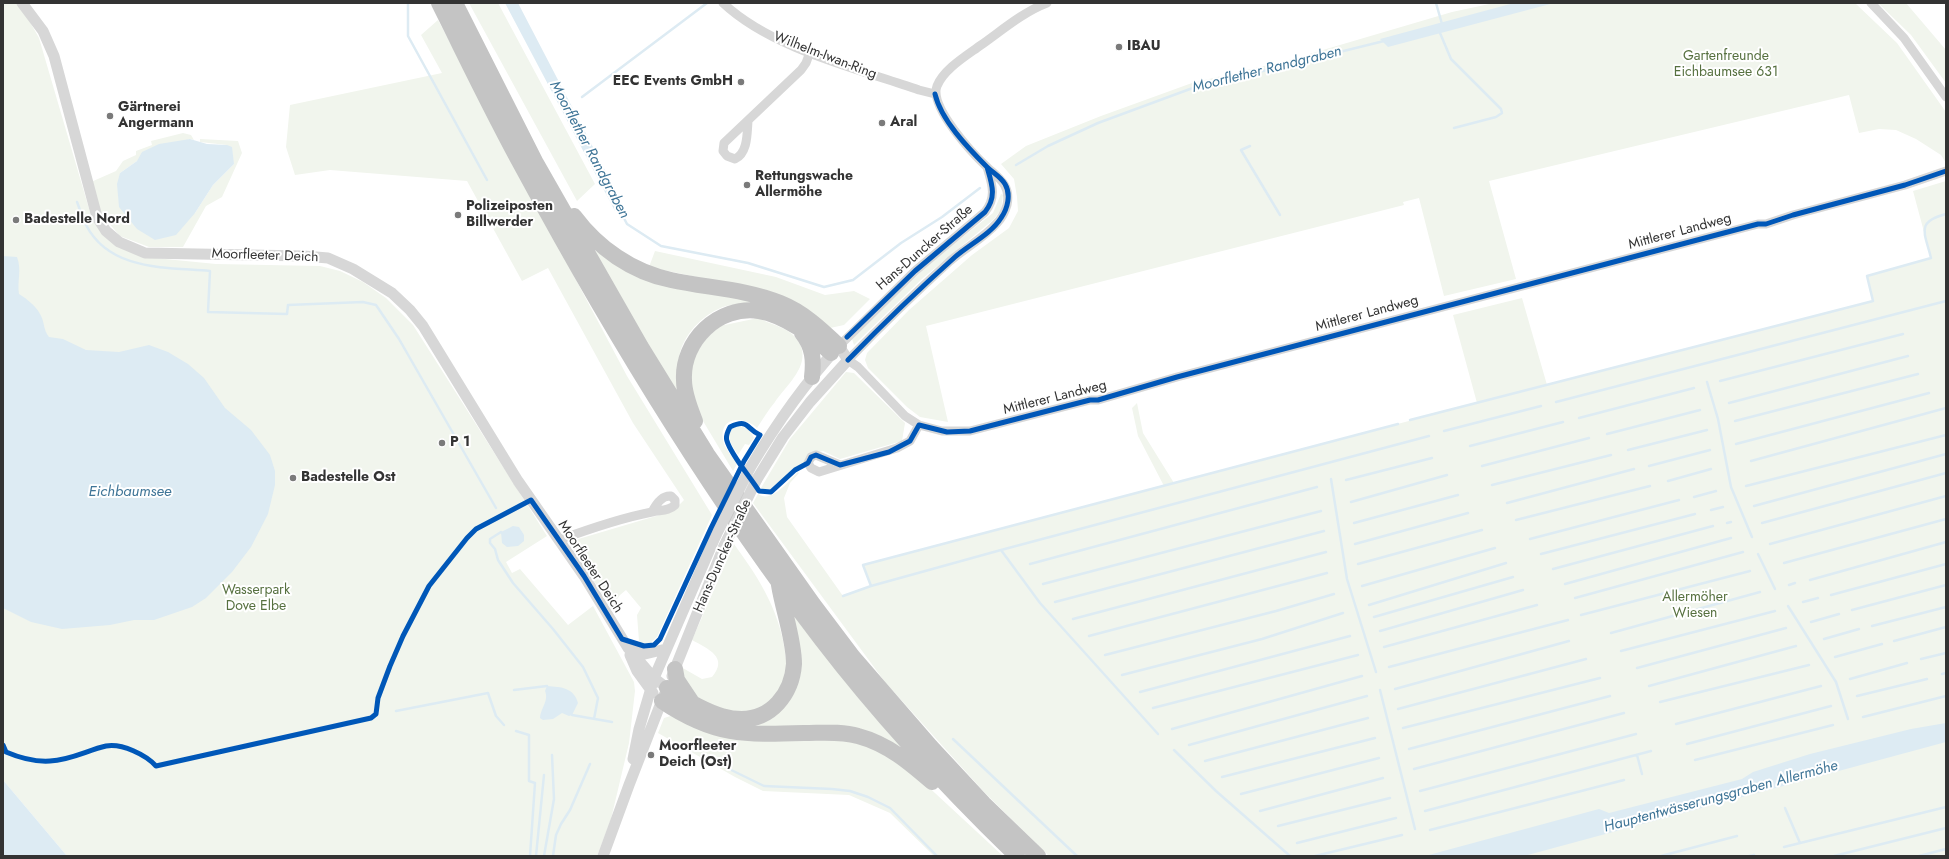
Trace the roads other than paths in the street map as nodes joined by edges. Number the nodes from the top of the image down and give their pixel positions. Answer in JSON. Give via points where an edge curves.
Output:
{"nodes":[{"id":1,"x":22,"y":3,"type":"edge"},
{"id":2,"x":439,"y":3,"type":"edge"},
{"id":3,"x":455,"y":3,"type":"edge"},
{"id":4,"x":723,"y":3,"type":"edge"},
{"id":5,"x":1046,"y":3,"type":"edge"},
{"id":6,"x":1871,"y":3,"type":"edge"},
{"id":7,"x":810,"y":52,"type":"junction"},
{"id":8,"x":935,"y":94,"type":"junction"},
{"id":9,"x":1946,"y":97,"type":"edge"},
{"id":10,"x":748,"y":121,"type":"dead end"},
{"id":11,"x":536,"y":163,"type":"junction"},
{"id":12,"x":987,"y":167,"type":"junction"},
{"id":13,"x":1946,"y":171,"type":"edge"},
{"id":14,"x":798,"y":329,"type":"junction"},
{"id":15,"x":835,"y":350,"type":"junction"},
{"id":16,"x":848,"y":360,"type":"junction"},
{"id":17,"x":812,"y":377,"type":"junction"},
{"id":18,"x":919,"y":425,"type":"junction"},
{"id":19,"x":708,"y":454,"type":"junction"},
{"id":20,"x":840,"y":465,"type":"dead end"},
{"id":21,"x":652,"y":512,"type":"dead end"},
{"id":22,"x":559,"y":540,"type":"junction"},
{"id":23,"x":778,"y":582,"type":"junction"},
{"id":24,"x":628,"y":648,"type":"junction"},
{"id":25,"x":666,"y":649,"type":"junction"},
{"id":26,"x":674,"y":670,"type":"junction"},
{"id":27,"x":654,"y":678,"type":"junction"},
{"id":28,"x":650,"y":690,"type":"junction"},
{"id":29,"x":665,"y":694,"type":"junction"},
{"id":30,"x":694,"y":705,"type":"junction"},
{"id":31,"x":628,"y":785,"type":"junction"},
{"id":32,"x":975,"y":815,"type":"junction"},
{"id":33,"x":603,"y":856,"type":"edge"},
{"id":34,"x":1018,"y":856,"type":"edge"},
{"id":35,"x":1038,"y":856,"type":"edge"}],
"edges":[{"from":1,"to":22,"type":"street","name":"Moorfleeter Deich","via":[[43,31],[54,56],[96,217],[106,231],[119,242],[145,253],[328,258],[375,281],[396,297],[423,326],[518,481]]},
{"from":2,"to":23,"type":"highway","via":[[523,169],[613,328],[708,478]]},
{"from":3,"to":11,"type":"highway"},
{"from":4,"to":7,"type":"street","name":"Wilhelm-Iwan-Ring","via":[[763,32]]},
{"from":5,"to":8,"type":"street","via":[[1003,29],[949,70],[941,79]]},
{"from":6,"to":9,"type":"street","via":[[1904,38]]},
{"from":7,"to":8,"type":"street","name":"Wilhelm-Iwan-Ring"},
{"from":7,"to":10,"type":"street","via":[[801,70]]},
{"from":8,"to":12,"type":"street","name":"Hans-Duncker-Straße","via":[[942,114]]},
{"from":11,"to":15,"type":"highway","via":[[580,224],[602,246],[628,264],[669,280],[755,295],[782,304],[811,321]]},
{"from":11,"to":19,"type":"highway","via":[[638,341]]},
{"from":12,"to":15,"type":"street","name":"Hans-Duncker-Straße","via":[[994,195],[985,212],[915,271]]},
{"from":12,"to":16,"type":"street","name":"Hans-Duncker-Straße","via":[[1001,179],[1008,191],[1007,204],[1001,218],[992,229],[931,279]]},
{"from":13,"to":18,"type":"street","name":"Mittlerer Landweg","via":[[1778,220],[1177,377],[1098,400],[970,431],[947,432]]},
{"from":14,"to":15,"type":"highway"},
{"from":14,"to":17,"type":"highway","via":[[812,350]]},
{"from":14,"to":19,"type":"highway","via":[[773,315],[759,311],[744,311],[717,320],[699,335],[688,353],[684,380],[689,404]]},
{"from":15,"to":16,"type":"street"},
{"from":15,"to":17,"type":"street","name":"Hans-Duncker-Straße"},
{"from":16,"to":18,"type":"street","name":"Mittlerer Landweg","via":[[858,367],[897,410]]},
{"from":16,"to":26,"type":"street","name":"Hans-Duncker-Straße","bridge":true,"via":[[783,437],[757,479],[724,546]]},
{"from":17,"to":25,"type":"street","name":"Hans-Duncker-Straße","bridge":true,"via":[[784,412],[750,468],[716,535]]},
{"from":18,"to":20,"type":"street","via":[[910,441],[897,448]]},
{"from":19,"to":35,"type":"highway","via":[[812,604],[853,657],[931,748]]},
{"from":21,"to":22,"type":"street","name":"Moorfleeter Deich"},
{"from":22,"to":24,"type":"street","name":"Moorfleeter Deich"},
{"from":23,"to":30,"type":"highway","via":[[794,664],[792,678],[783,696],[768,712],[745,719],[726,718]]},
{"from":23,"to":32,"type":"highway","via":[[868,697]]},
{"from":24,"to":25,"type":"street","via":[[645,654]]},
{"from":24,"to":27,"type":"street","name":"Moorfleeter Deich"},
{"from":24,"to":28,"type":"street","name":"Moorfleeter Deich","via":[[636,671]]},
{"from":25,"to":27,"type":"street","name":"Hans-Duncker-Straße"},
{"from":26,"to":29,"type":"street","name":"Hans-Duncker-Straße"},
{"from":26,"to":30,"type":"highway","via":[[681,687]]},
{"from":27,"to":28,"type":"street","name":"Hans-Duncker-Straße"},
{"from":27,"to":29,"type":"street","name":"Moorfleeter Deich"},
{"from":28,"to":29,"type":"street","name":"Moorfleeter Deich"},
{"from":28,"to":31,"type":"street","name":"Hans-Duncker-Straße"},
{"from":29,"to":30,"type":"highway"},
{"from":29,"to":31,"type":"street","name":"Hans-Duncker-Straße"},
{"from":29,"to":32,"type":"highway","via":[[691,718],[718,729],[750,734],[836,732],[858,735],[881,744],[905,759],[938,788]]},
{"from":31,"to":33,"type":"street"},
{"from":32,"to":34,"type":"highway"}]}
